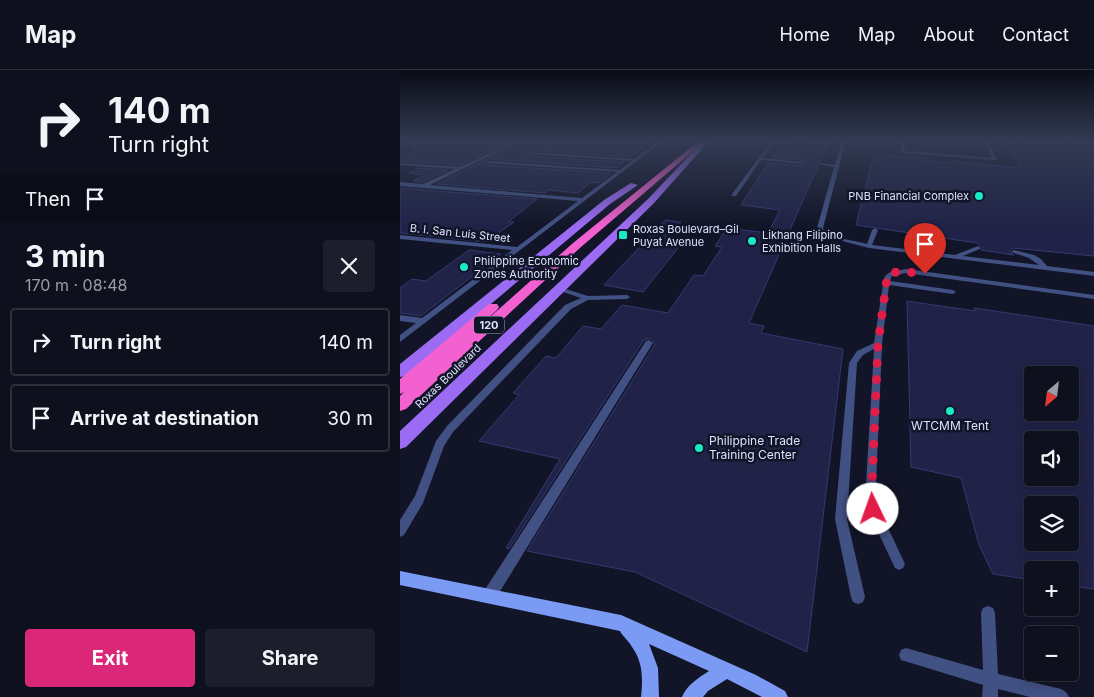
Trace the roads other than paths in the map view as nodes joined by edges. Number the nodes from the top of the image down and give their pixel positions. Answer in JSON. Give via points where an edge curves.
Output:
{"nodes":[{"id":1,"x":457,"y":169,"type":"edge"},
{"id":2,"x":594,"y":169,"type":"edge"},
{"id":3,"x":666,"y":169,"type":"edge"},
{"id":4,"x":680,"y":169,"type":"edge"},
{"id":5,"x":753,"y":169,"type":"edge"},
{"id":6,"x":836,"y":169,"type":"edge"},
{"id":7,"x":620,"y":171,"type":"joint"},
{"id":8,"x":638,"y":181,"type":"joint"},
{"id":9,"x":400,"y":184,"type":"edge"},
{"id":10,"x":423,"y":186,"type":"junction"},
{"id":11,"x":734,"y":195,"type":"dead end"},
{"id":12,"x":583,"y":200,"type":"junction"},
{"id":13,"x":875,"y":230,"type":"dead end"},
{"id":14,"x":400,"y":237,"type":"edge"},
{"id":15,"x":572,"y":244,"type":"junction"},
{"id":16,"x":869,"y":246,"type":"junction"},
{"id":17,"x":978,"y":248,"type":"dead end"},
{"id":18,"x":518,"y":249,"type":"junction"},
{"id":19,"x":1014,"y":252,"type":"dead end"},
{"id":20,"x":954,"y":257,"type":"junction"},
{"id":21,"x":1045,"y":268,"type":"junction"},
{"id":22,"x":1094,"y":274,"type":"edge"},
{"id":23,"x":887,"y":283,"type":"junction"},
{"id":24,"x":559,"y":289,"type":"junction"},
{"id":25,"x":953,"y":292,"type":"dead end"},
{"id":26,"x":627,"y":297,"type":"dead end"},
{"id":27,"x":1094,"y":297,"type":"edge"},
{"id":28,"x":587,"y":298,"type":"junction"},
{"id":29,"x":400,"y":318,"type":"edge"},
{"id":30,"x":423,"y":321,"type":"junction"},
{"id":31,"x":400,"y":340,"type":"edge"},
{"id":32,"x":649,"y":343,"type":"dead end"},
{"id":33,"x":878,"y":344,"type":"junction"},
{"id":34,"x":400,"y":372,"type":"edge"},
{"id":35,"x":400,"y":388,"type":"edge"},
{"id":36,"x":400,"y":405,"type":"edge"},
{"id":37,"x":404,"y":436,"type":"edge"},
{"id":38,"x":400,"y":531,"type":"edge"},
{"id":39,"x":899,"y":564,"type":"dead end"},
{"id":40,"x":400,"y":578,"type":"edge"},
{"id":41,"x":489,"y":596,"type":"junction"},
{"id":42,"x":858,"y":597,"type":"dead end"},
{"id":43,"x":988,"y":613,"type":"dead end"},
{"id":44,"x":621,"y":623,"type":"junction"},
{"id":45,"x":906,"y":655,"type":"dead end"},
{"id":46,"x":727,"y":670,"type":"junction"},
{"id":47,"x":991,"y":680,"type":"junction"},
{"id":48,"x":650,"y":697,"type":"edge"},
{"id":49,"x":691,"y":697,"type":"edge"},
{"id":50,"x":779,"y":697,"type":"edge"},
{"id":51,"x":990,"y":697,"type":"edge"},
{"id":52,"x":1061,"y":697,"type":"edge"}],
"edges":[{"from":1,"to":10,"type":"street"},
{"from":2,"to":7,"type":"lane"},
{"from":3,"to":15,"type":"highway","name":"Roxas Boulevard","number":"120"},
{"from":4,"to":24,"type":"main road","name":"Roxas Boulevard"},
{"from":5,"to":11,"type":"lane"},
{"from":6,"to":16,"type":"lane","via":[[820,228],[833,237]]},
{"from":7,"to":12,"type":"street"},
{"from":8,"to":15,"type":"highway","name":"Roxas Boulevard","number":"120"},
{"from":8,"to":34,"type":"main road","name":"Roxas Boulevard","via":[[599,208]]},
{"from":9,"to":10,"type":"street"},
{"from":10,"to":12,"type":"street"},
{"from":12,"to":18,"type":"street"},
{"from":13,"to":16,"type":"lane"},
{"from":14,"to":18,"type":"street","name":"B. I. San Luis Street"},
{"from":15,"to":35,"type":"highway","name":"Roxas Boulevard","number":"120"},
{"from":15,"to":36,"type":"highway","name":"Roxas Boulevard","number":"120"},
{"from":16,"to":20,"type":"lane"},
{"from":17,"to":20,"type":"lane"},
{"from":18,"to":30,"type":"street"},
{"from":19,"to":21,"type":"lane","via":[[1032,255]]},
{"from":20,"to":21,"type":"lane"},
{"from":21,"to":22,"type":"lane"},
{"from":23,"to":25,"type":"lane"},
{"from":23,"to":27,"type":"lane","via":[[889,274],[906,271]]},
{"from":23,"to":33,"type":"lane"},
{"from":24,"to":28,"type":"lane"},
{"from":24,"to":37,"type":"main road","name":"Roxas Boulevard"},
{"from":26,"to":28,"type":"lane"},
{"from":28,"to":38,"type":"lane","via":[[568,307],[450,428],[440,444],[419,500]]},
{"from":29,"to":30,"type":"street"},
{"from":30,"to":31,"type":"street"},
{"from":32,"to":41,"type":"lane"},
{"from":33,"to":39,"type":"lane","via":[[873,509]]},
{"from":33,"to":42,"type":"lane","via":[[860,353],[853,363],[840,519]]},
{"from":40,"to":41,"type":"main road"},
{"from":41,"to":44,"type":"main road"},
{"from":43,"to":47,"type":"lane"},
{"from":44,"to":46,"type":"main road"},
{"from":44,"to":48,"type":"main road","via":[[646,653],[651,675]]},
{"from":45,"to":47,"type":"lane"},
{"from":46,"to":49,"type":"main road","via":[[702,685]]},
{"from":46,"to":50,"type":"main road"},
{"from":47,"to":51,"type":"lane"},
{"from":47,"to":52,"type":"lane"}]}
